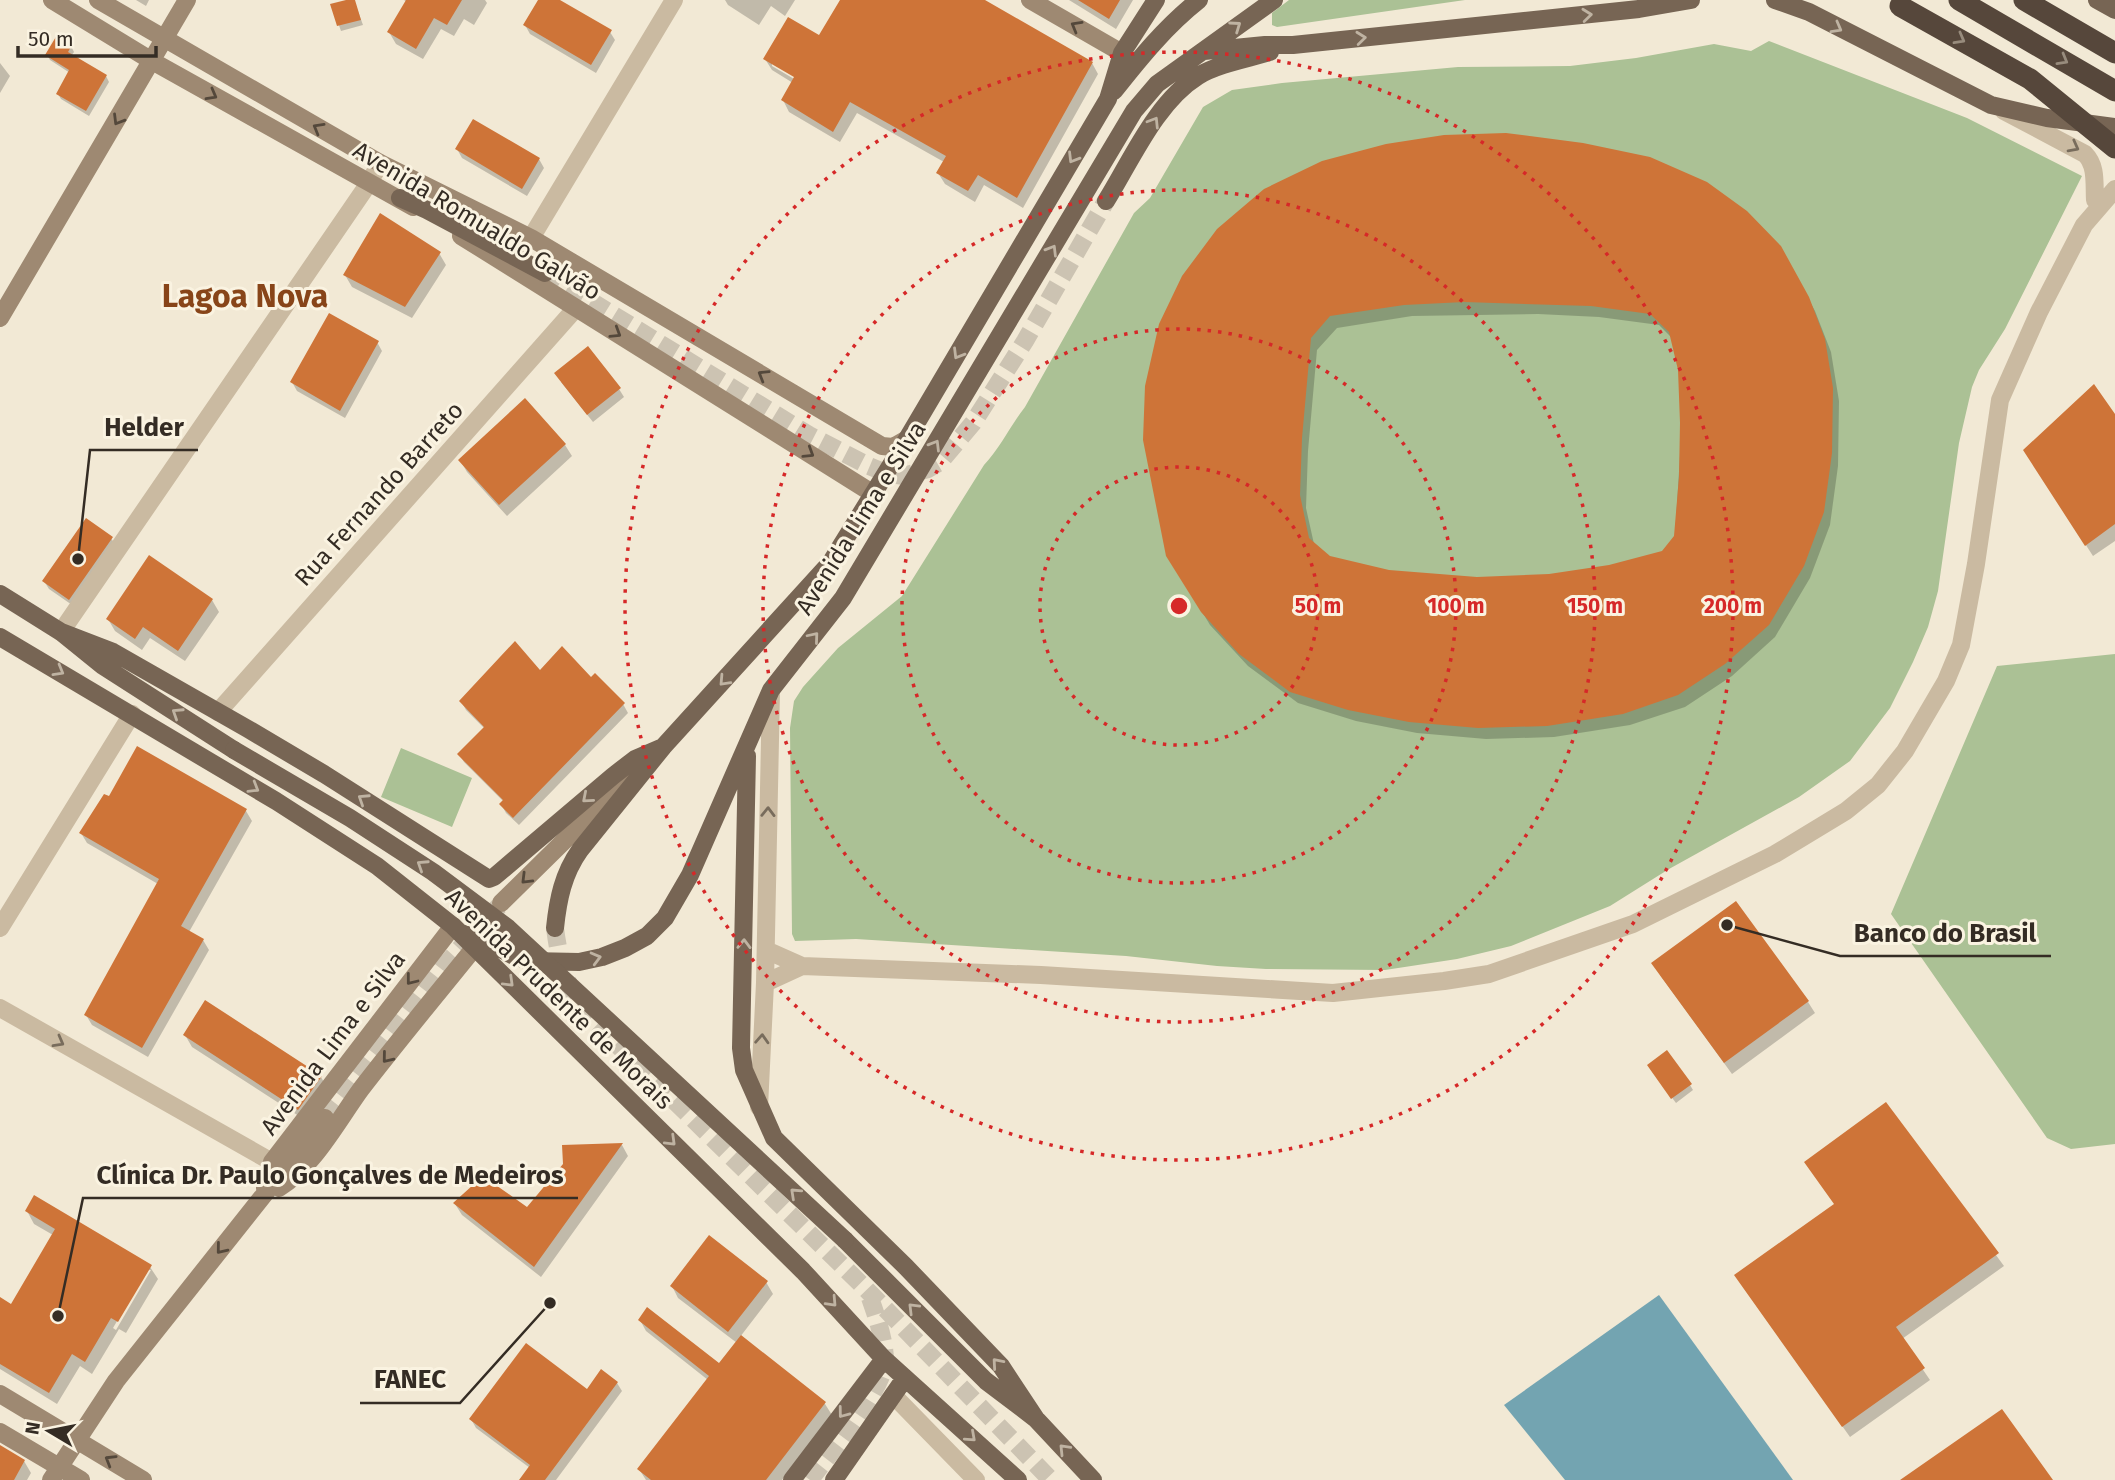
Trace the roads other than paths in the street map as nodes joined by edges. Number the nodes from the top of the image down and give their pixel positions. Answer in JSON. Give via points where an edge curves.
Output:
{"nodes":[{"id":1,"x":52,"y":0,"type":"edge"},
{"id":2,"x":98,"y":0,"type":"edge"},
{"id":3,"x":187,"y":0,"type":"edge"},
{"id":4,"x":674,"y":0,"type":"edge"},
{"id":5,"x":1030,"y":0,"type":"edge"},
{"id":6,"x":1156,"y":0,"type":"edge"},
{"id":7,"x":1273,"y":0,"type":"edge"},
{"id":8,"x":1691,"y":0,"type":"edge"},
{"id":9,"x":1775,"y":0,"type":"edge"},
{"id":10,"x":1959,"y":0,"type":"edge"},
{"id":11,"x":2024,"y":0,"type":"edge"},
{"id":12,"x":2097,"y":0,"type":"edge"},
{"id":13,"x":1895,"y":3,"type":"edge"},
{"id":14,"x":1192,"y":6,"type":"edge"},
{"id":15,"x":2115,"y":10,"type":"edge"},
{"id":16,"x":2069,"y":25,"type":"junction"},
{"id":17,"x":2115,"y":36,"type":"edge"},
{"id":18,"x":164,"y":39,"type":"junction"},
{"id":19,"x":1293,"y":45,"type":"junction"},
{"id":20,"x":1199,"y":52,"type":"junction"},
{"id":21,"x":1122,"y":53,"type":"junction"},
{"id":22,"x":2115,"y":53,"type":"edge"},
{"id":23,"x":152,"y":61,"type":"junction"},
{"id":24,"x":2115,"y":91,"type":"edge"},
{"id":25,"x":1108,"y":99,"type":"junction"},
{"id":26,"x":1991,"y":105,"type":"junction"},
{"id":27,"x":2115,"y":127,"type":"edge"},
{"id":28,"x":2115,"y":148,"type":"edge"},
{"id":29,"x":380,"y":163,"type":"junction"},
{"id":30,"x":369,"y":183,"type":"junction"},
{"id":31,"x":2115,"y":190,"type":"edge"},
{"id":32,"x":400,"y":198,"type":"junction"},
{"id":33,"x":1106,"y":201,"type":"tunnel mouth"},
{"id":34,"x":2092,"y":208,"type":"junction"},
{"id":35,"x":531,"y":238,"type":"junction"},
{"id":36,"x":545,"y":273,"type":"tunnel mouth"},
{"id":37,"x":576,"y":308,"type":"junction"},
{"id":38,"x":0,"y":318,"type":"edge"},
{"id":39,"x":907,"y":439,"type":"junction"},
{"id":40,"x":872,"y":493,"type":"junction"},
{"id":41,"x":0,"y":594,"type":"edge"},
{"id":42,"x":61,"y":632,"type":"junction"},
{"id":43,"x":0,"y":637,"type":"edge"},
{"id":44,"x":771,"y":690,"type":"junction"},
{"id":45,"x":218,"y":712,"type":"junction"},
{"id":46,"x":132,"y":714,"type":"junction"},
{"id":47,"x":747,"y":746,"type":"junction"},
{"id":48,"x":663,"y":747,"type":"junction"},
{"id":49,"x":501,"y":903,"type":"tunnel mouth"},
{"id":50,"x":0,"y":928,"type":"edge"},
{"id":51,"x":555,"y":928,"type":"tunnel mouth"},
{"id":52,"x":457,"y":929,"type":"junction"},
{"id":53,"x":475,"y":947,"type":"junction"},
{"id":54,"x":766,"y":950,"type":"junction"},
{"id":55,"x":802,"y":966,"type":"junction"},
{"id":56,"x":765,"y":984,"type":"junction"},
{"id":57,"x":0,"y":1008,"type":"edge"},
{"id":58,"x":759,"y":1107,"type":"junction"},
{"id":59,"x":325,"y":1118,"type":"tunnel mouth"},
{"id":60,"x":272,"y":1162,"type":"junction"},
{"id":61,"x":263,"y":1195,"type":"junction"},
{"id":62,"x":884,"y":1359,"type":"junction"},
{"id":63,"x":905,"y":1378,"type":"junction"},
{"id":64,"x":0,"y":1394,"type":"edge"},
{"id":65,"x":892,"y":1395,"type":"junction"},
{"id":66,"x":1036,"y":1419,"type":"junction"},
{"id":67,"x":0,"y":1432,"type":"edge"},
{"id":68,"x":76,"y":1440,"type":"junction"},
{"id":69,"x":55,"y":1473,"type":"edge"},
{"id":70,"x":1015,"y":1479,"type":"edge"},
{"id":71,"x":81,"y":1480,"type":"edge"},
{"id":72,"x":143,"y":1480,"type":"edge"},
{"id":73,"x":792,"y":1480,"type":"edge"},
{"id":74,"x":834,"y":1480,"type":"edge"},
{"id":75,"x":976,"y":1480,"type":"edge"},
{"id":76,"x":1093,"y":1480,"type":"edge"}],
"edges":[{"from":1,"to":23,"type":"main road","name":"Avenida Romualdo Galvão"},
{"from":2,"to":18,"type":"main road","name":"Avenida Romualdo Galvão"},
{"from":3,"to":18,"type":"main road"},
{"from":4,"to":35,"type":"street"},
{"from":21,"to":5,"type":"main road","one_way":true},
{"from":6,"to":21,"type":"main road","name":"Avenida Lima e Silva"},
{"from":20,"to":7,"type":"main road","name":"Avenida Lima e Silva","one_way":true},
{"from":19,"to":8,"type":"main road","one_way":true},
{"from":9,"to":26,"type":"main road","one_way":true,"via":[[1809,12]]},
{"from":10,"to":24,"type":"highway","one_way":true},
{"from":11,"to":16,"type":"highway"},
{"from":12,"to":15,"type":"main road"},
{"from":13,"to":28,"type":"highway","one_way":true,"bridge":true,"via":[[2030,79]]},
{"from":14,"to":25,"type":"main road","via":[[1145,51]]},
{"from":16,"to":17,"type":"highway"},
{"from":16,"to":22,"type":"highway"},
{"from":18,"to":23,"type":"main road"},
{"from":29,"to":18,"type":"main road","name":"Avenida Romualdo Galvão","one_way":true},
{"from":19,"to":20,"type":"main road"},
{"from":33,"to":19,"type":"main road","one_way":true,"via":[[1175,95],[1199,76]]},
{"from":44,"to":20,"type":"main road","name":"Avenida Lima e Silva","one_way":true,"via":[[843,598],[1134,111],[1157,83]]},
{"from":21,"to":25,"type":"main road","name":"Avenida Lima e Silva"},
{"from":23,"to":30,"type":"main road","name":"Avenida Romualdo Galvão","one_way":true},
{"from":23,"to":38,"type":"main road","one_way":true},
{"from":25,"to":39,"type":"main road","name":"Avenida Lima e Silva","one_way":true},
{"from":26,"to":27,"type":"main road"},
{"from":26,"to":34,"type":"street","one_way":true,"via":[[2091,159]]},
{"from":27,"to":34,"type":"street"},
{"from":29,"to":30,"type":"street"},
{"from":29,"to":35,"type":"main road","name":"Avenida Romualdo Galvão"},
{"from":30,"to":32,"type":"main road","name":"Avenida Romualdo Galvão"},
{"from":30,"to":42,"type":"street"},
{"from":31,"to":34,"type":"street"},
{"from":32,"to":36,"type":"main road"},
{"from":32,"to":37,"type":"main road","name":"Avenida Romualdo Galvão"},
{"from":34,"to":55,"type":"street","via":[[2000,400],[1961,645],[1946,681],[1905,751],[1878,785],[1846,811],[1775,853],[1633,925],[1489,974],[1444,981],[1333,993]]},
{"from":39,"to":35,"type":"main road","name":"Avenida Romualdo Galvão","one_way":true,"via":[[893,447],[882,446]]},
{"from":37,"to":40,"type":"main road","name":"Avenida Romualdo Galvão","one_way":true},
{"from":37,"to":45,"type":"street","name":"Rua Fernando Barreto"},
{"from":39,"to":40,"type":"main road","name":"Avenida Lima e Silva"},
{"from":40,"to":48,"type":"main road","name":"Avenida Lima e Silva","one_way":true,"via":[[831,562]]},
{"from":41,"to":42,"type":"main road"},
{"from":42,"to":45,"type":"main road","via":[[113,652]]},
{"from":66,"to":42,"type":"main road","one_way":true,"bridge":true,"via":[[986,1381],[845,1240],[508,928],[433,872],[103,666]]},
{"from":43,"to":46,"type":"main road","name":"Avenida Prudente de Morais","one_way":true},
{"from":44,"to":47,"type":"main road","name":"Avenida Lima e Silva"},
{"from":54,"to":44,"type":"street","one_way":true},
{"from":48,"to":45,"type":"main road","one_way":true,"via":[[624,767],[489,879]]},
{"from":46,"to":50,"type":"street"},
{"from":46,"to":52,"type":"main road","name":"Avenida Prudente de Morais","one_way":true,"via":[[377,866]]},
{"from":52,"to":47,"type":"main road","name":"Avenida Lima e Silva","one_way":true,"via":[[514,956],[541,962],[602,957],[647,936],[665,918],[690,875]]},
{"from":58,"to":47,"type":"main road","one_way":true,"via":[[744,1070],[741,1048]]},
{"from":48,"to":49,"type":"main road","one_way":true},
{"from":48,"to":51,"type":"main road","name":"Avenida Lima e Silva","via":[[570,864]]},
{"from":52,"to":53,"type":"main road","name":"Avenida Prudente de Morais"},
{"from":52,"to":60,"type":"main road","name":"Avenida Lima e Silva","one_way":true},
{"from":53,"to":61,"type":"main road","name":"Avenida Lima e Silva","one_way":true,"via":[[311,1157],[290,1181]]},
{"from":53,"to":62,"type":"main road","name":"Avenida Prudente de Morais","one_way":true,"via":[[803,1271]]},
{"from":54,"to":55,"type":"street"},
{"from":54,"to":56,"type":"street"},
{"from":55,"to":56,"type":"street"},
{"from":58,"to":56,"type":"street","one_way":true},
{"from":57,"to":60,"type":"street","one_way":true},
{"from":66,"to":58,"type":"main road","one_way":true,"via":[[1001,1366],[778,1143]]},
{"from":59,"to":61,"type":"main road"},
{"from":60,"to":61,"type":"main road","name":"Avenida Lima e Silva"},
{"from":61,"to":68,"type":"main road","name":"Avenida Lima e Silva","one_way":true,"via":[[116,1381]]},
{"from":62,"to":63,"type":"main road","name":"Avenida Prudente de Morais"},
{"from":62,"to":73,"type":"main road","one_way":true},
{"from":63,"to":65,"type":"main road"},
{"from":63,"to":70,"type":"main road","name":"Avenida Prudente de Morais","one_way":true},
{"from":64,"to":68,"type":"main road"},
{"from":65,"to":74,"type":"main road"},
{"from":65,"to":75,"type":"street"},
{"from":76,"to":66,"type":"main road","one_way":true},
{"from":67,"to":69,"type":"main road"},
{"from":68,"to":69,"type":"main road","name":"Avenida Lima e Silva"},
{"from":72,"to":68,"type":"main road","one_way":true},
{"from":69,"to":71,"type":"main road"}]}
